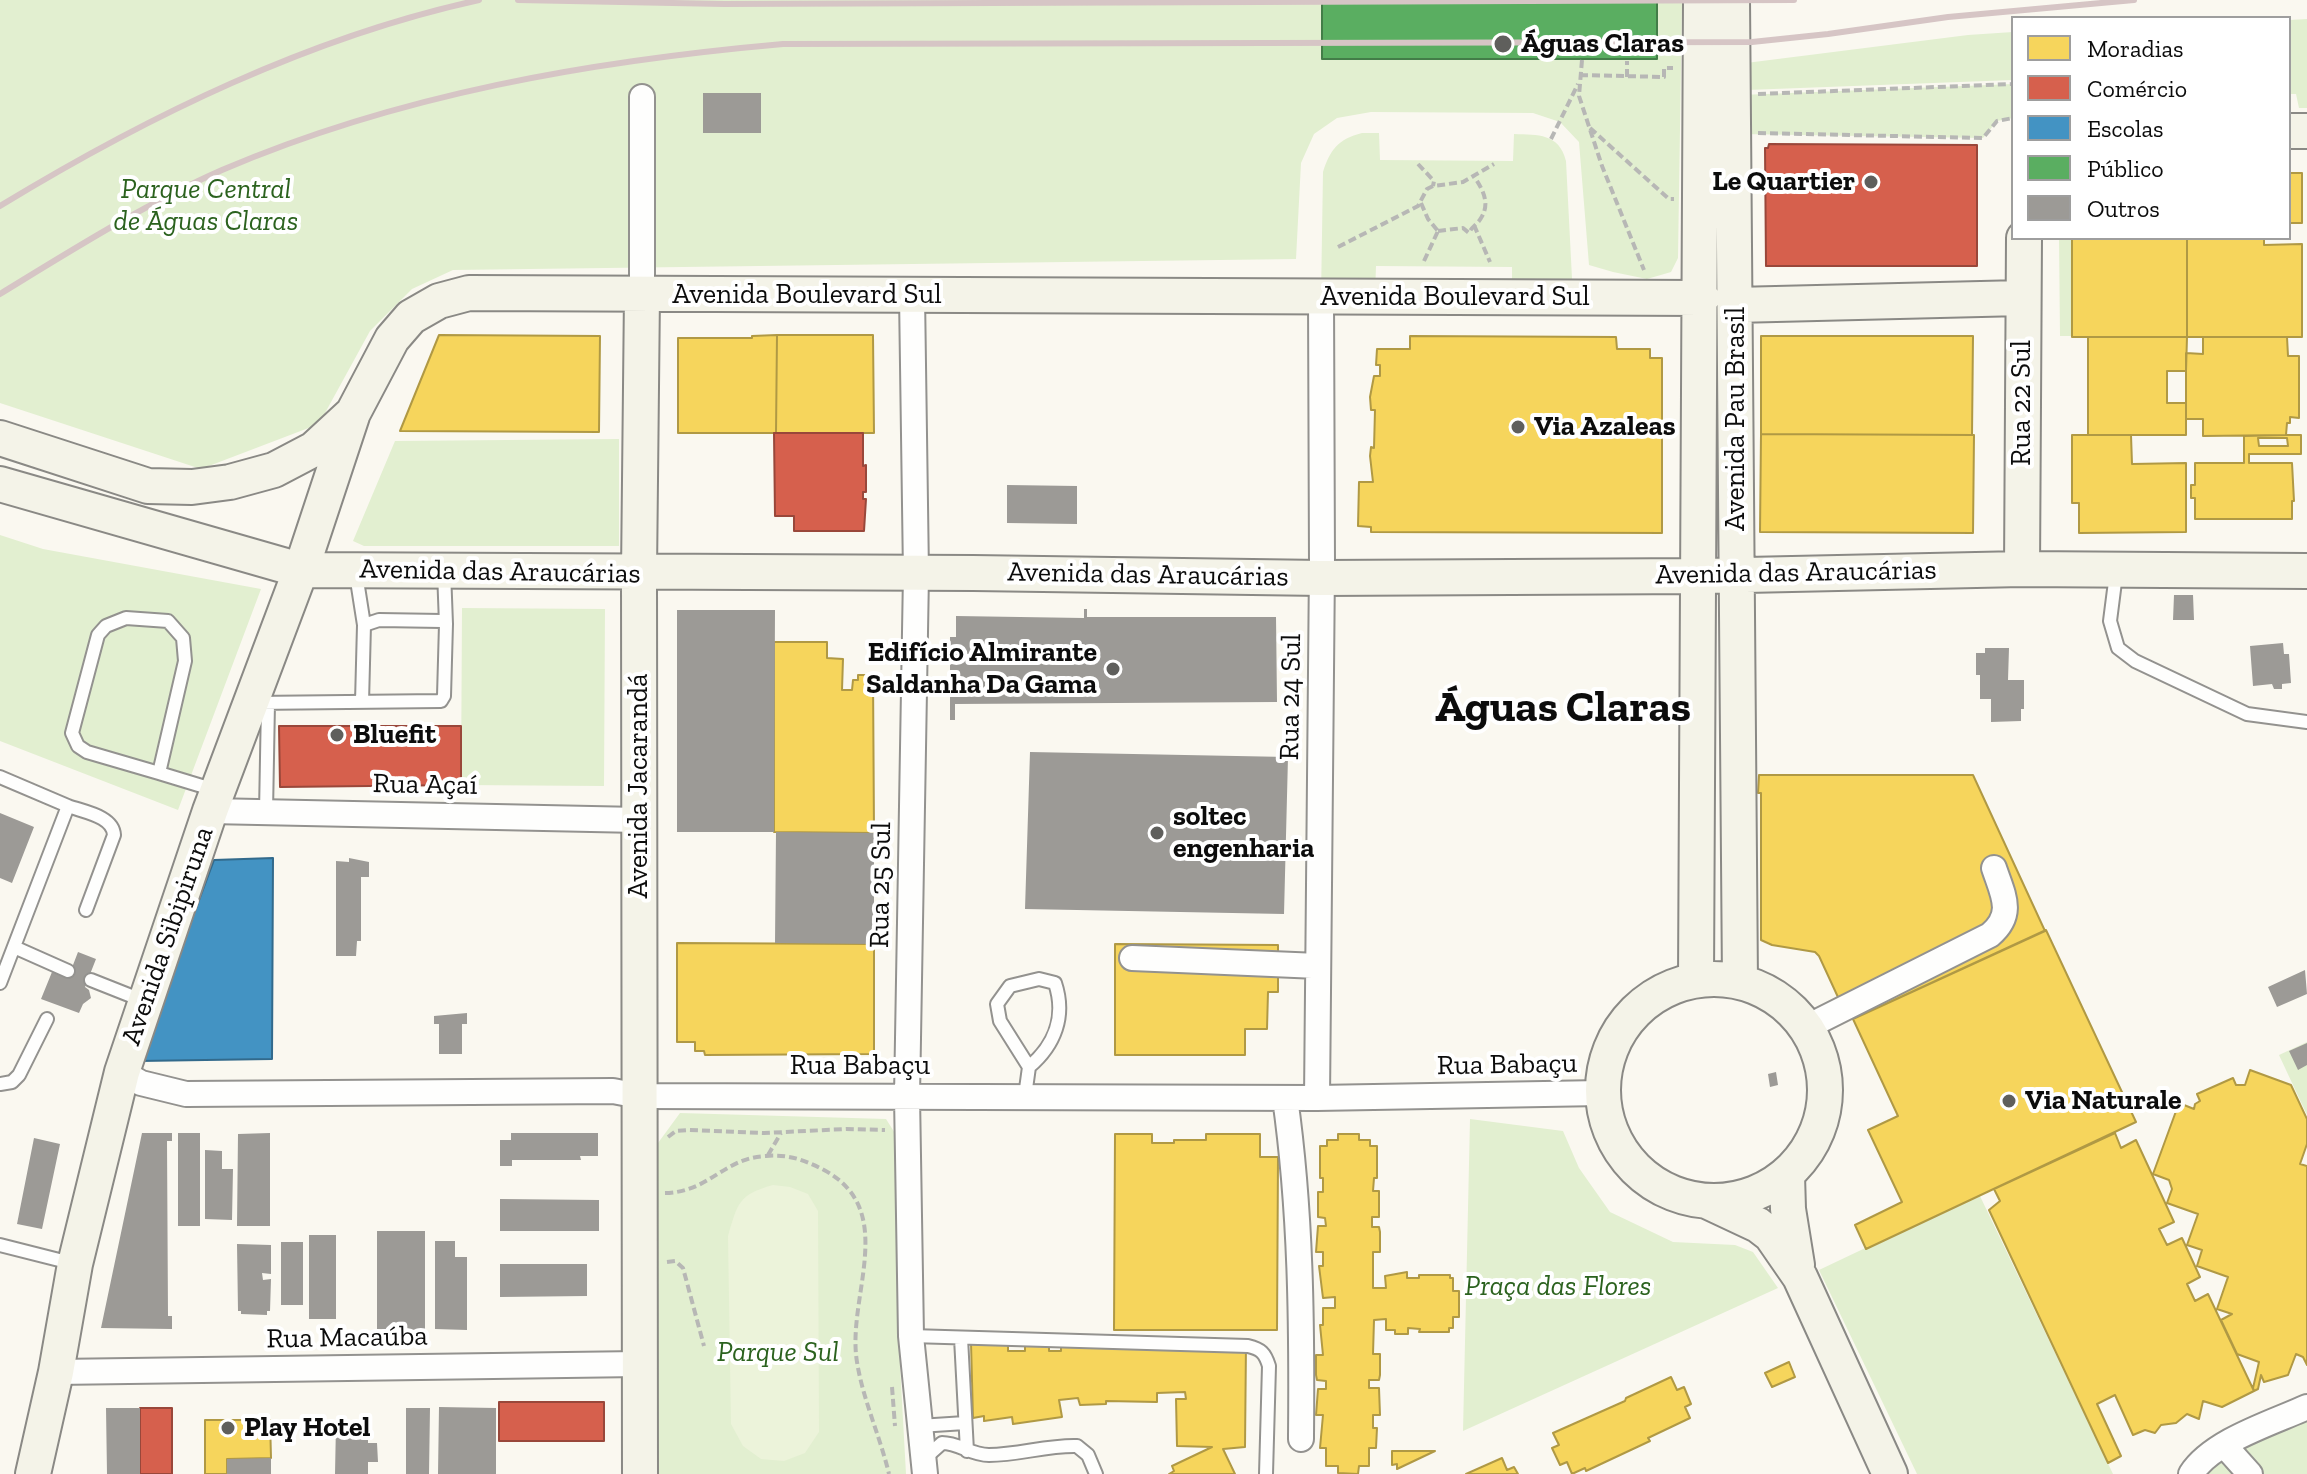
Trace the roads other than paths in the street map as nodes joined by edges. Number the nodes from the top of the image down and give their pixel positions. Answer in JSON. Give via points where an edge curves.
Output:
{"nodes":[{"id":1,"x":1701,"y":0,"type":"edge"},
{"id":2,"x":1732,"y":0,"type":"edge"},
{"id":3,"x":642,"y":97,"type":"dead end"},
{"id":4,"x":2024,"y":240,"type":"edge"},
{"id":5,"x":642,"y":294,"type":"junction"},
{"id":6,"x":912,"y":295,"type":"junction"},
{"id":7,"x":1321,"y":297,"type":"junction"},
{"id":8,"x":1702,"y":298,"type":"junction"},
{"id":9,"x":2022,"y":298,"type":"junction"},
{"id":10,"x":1735,"y":305,"type":"junction"},
{"id":11,"x":353,"y":413,"type":"junction"},
{"id":12,"x":0,"y":438,"type":"edge"},
{"id":13,"x":0,"y":484,"type":"edge"},
{"id":14,"x":2022,"y":569,"type":"junction"},
{"id":15,"x":300,"y":570,"type":"junction"},
{"id":16,"x":355,"y":570,"type":"junction"},
{"id":17,"x":2117,"y":570,"type":"junction"},
{"id":18,"x":444,"y":571,"type":"junction"},
{"id":19,"x":2307,"y":571,"type":"edge"},
{"id":20,"x":639,"y":573,"type":"junction"},
{"id":21,"x":916,"y":574,"type":"junction"},
{"id":22,"x":1700,"y":576,"type":"junction"},
{"id":23,"x":1736,"y":576,"type":"junction"},
{"id":24,"x":1322,"y":578,"type":"junction"},
{"id":25,"x":446,"y":624,"type":"junction"},
{"id":26,"x":364,"y":625,"type":"junction"},
{"id":27,"x":362,"y":702,"type":"junction"},
{"id":28,"x":259,"y":703,"type":"junction"},
{"id":29,"x":2307,"y":722,"type":"edge"},
{"id":30,"x":159,"y":773,"type":"junction"},
{"id":31,"x":0,"y":777,"type":"edge"},
{"id":32,"x":214,"y":801,"type":"junction"},
{"id":33,"x":68,"y":806,"type":"junction"},
{"id":34,"x":266,"y":812,"type":"junction"},
{"id":35,"x":639,"y":820,"type":"junction"},
{"id":36,"x":1994,"y":868,"type":"dead end"},
{"id":37,"x":86,"y":910,"type":"dead end"},
{"id":38,"x":14,"y":947,"type":"junction"},
{"id":39,"x":1132,"y":958,"type":"dead end"},
{"id":40,"x":1318,"y":966,"type":"junction"},
{"id":41,"x":68,"y":971,"type":"dead end"},
{"id":42,"x":91,"y":980,"type":"dead end"},
{"id":43,"x":1696,"y":980,"type":"junction"},
{"id":44,"x":1740,"y":981,"type":"junction"},
{"id":45,"x":0,"y":983,"type":"edge"},
{"id":46,"x":145,"y":1002,"type":"junction"},
{"id":47,"x":47,"y":1019,"type":"dead end"},
{"id":48,"x":1807,"y":1027,"type":"junction"},
{"id":49,"x":1029,"y":1067,"type":"junction"},
{"id":50,"x":122,"y":1072,"type":"junction"},
{"id":51,"x":0,"y":1084,"type":"edge"},
{"id":52,"x":1601,"y":1093,"type":"junction"},
{"id":53,"x":639,"y":1096,"type":"junction"},
{"id":54,"x":907,"y":1096,"type":"junction"},
{"id":55,"x":1025,"y":1096,"type":"junction"},
{"id":56,"x":1285,"y":1098,"type":"junction"},
{"id":57,"x":1317,"y":1098,"type":"junction"},
{"id":58,"x":1787,"y":1175,"type":"junction"},
{"id":59,"x":1709,"y":1202,"type":"junction"},
{"id":60,"x":0,"y":1245,"type":"edge"},
{"id":61,"x":75,"y":1264,"type":"junction"},
{"id":62,"x":1800,"y":1277,"type":"junction"},
{"id":63,"x":911,"y":1336,"type":"junction"},
{"id":64,"x":961,"y":1338,"type":"junction"},
{"id":65,"x":639,"y":1364,"type":"junction"},
{"id":66,"x":56,"y":1372,"type":"junction"},
{"id":67,"x":2307,"y":1407,"type":"edge"},
{"id":68,"x":965,"y":1423,"type":"junction"},
{"id":69,"x":907,"y":1426,"type":"junction"},
{"id":70,"x":1301,"y":1439,"type":"dead end"},
{"id":71,"x":2224,"y":1445,"type":"junction"},
{"id":72,"x":967,"y":1451,"type":"junction"},
{"id":73,"x":924,"y":1468,"type":"edge"},
{"id":74,"x":33,"y":1474,"type":"edge"},
{"id":75,"x":640,"y":1474,"type":"edge"},
{"id":76,"x":1096,"y":1474,"type":"edge"},
{"id":77,"x":1266,"y":1474,"type":"edge"},
{"id":78,"x":1890,"y":1474,"type":"edge"},
{"id":79,"x":2191,"y":1474,"type":"edge"},
{"id":80,"x":2250,"y":1474,"type":"edge"}],
"edges":[{"from":1,"to":8,"type":"street","name":"Avenida Pau Brasil"},
{"from":2,"to":10,"type":"street","name":"Avenida Pau Brasil"},
{"from":3,"to":5,"type":"street","name":"Avenida Jacarandá"},
{"from":4,"to":9,"type":"street","name":"Rua 22 Sul"},
{"from":5,"to":6,"type":"street","name":"Avenida Boulevard Sul"},
{"from":5,"to":11,"type":"street","name":"Avenida Boulevard Sul","via":[[469,293],[439,301],[411,317],[392,339]]},
{"from":5,"to":20,"type":"street","name":"Avenida Jacarandá"},
{"from":6,"to":7,"type":"street","name":"Avenida Boulevard Sul"},
{"from":6,"to":21,"type":"street","name":"Rua 25 Sul"},
{"from":7,"to":8,"type":"street","name":"Avenida Boulevard Sul"},
{"from":7,"to":24,"type":"street","name":"Rua 24 Sul"},
{"from":8,"to":22,"type":"street","name":"Avenida Pau Brasil"},
{"from":9,"to":10,"type":"street"},
{"from":9,"to":14,"type":"street","name":"Rua 22 Sul"},
{"from":10,"to":23,"type":"street","name":"Avenida Pau Brasil"},
{"from":11,"to":12,"type":"street","name":"Avenida Boulevard Sul","via":[[314,449],[274,470],[192,487],[148,486]]},
{"from":11,"to":15,"type":"street","name":"Avenida Sibipiruna"},
{"from":13,"to":15,"type":"street","name":"Avenida das Araucárias"},
{"from":14,"to":17,"type":"street","name":"Avenida das Araucárias"},
{"from":14,"to":23,"type":"street","name":"Avenida das Araucárias"},
{"from":15,"to":16,"type":"street","name":"Avenida das Araucárias"},
{"from":15,"to":28,"type":"street","name":"Avenida Sibipiruna"},
{"from":16,"to":18,"type":"street","name":"Avenida das Araucárias"},
{"from":16,"to":26,"type":"lane"},
{"from":17,"to":19,"type":"street","name":"Avenida das Araucárias"},
{"from":17,"to":29,"type":"lane","via":[[2110,621],[2118,648],[2247,714]]},
{"from":18,"to":20,"type":"street","name":"Avenida das Araucárias"},
{"from":18,"to":25,"type":"lane"},
{"from":20,"to":21,"type":"street","name":"Avenida das Araucárias"},
{"from":20,"to":35,"type":"street","name":"Avenida Jacarandá"},
{"from":21,"to":24,"type":"street","name":"Avenida das Araucárias"},
{"from":21,"to":54,"type":"street","name":"Rua 25 Sul"},
{"from":22,"to":23,"type":"street","name":"Avenida das Araucárias"},
{"from":22,"to":24,"type":"street","name":"Avenida das Araucárias"},
{"from":22,"to":43,"type":"street","name":"Avenida Pau Brasil"},
{"from":23,"to":44,"type":"street","name":"Avenida Pau Brasil"},
{"from":24,"to":40,"type":"street","name":"Rua 24 Sul"},
{"from":25,"to":26,"type":"lane","via":[[379,620]]},
{"from":25,"to":27,"type":"lane","via":[[441,701]]},
{"from":26,"to":27,"type":"lane"},
{"from":27,"to":28,"type":"lane"},
{"from":28,"to":32,"type":"street","name":"Avenida Sibipiruna"},
{"from":28,"to":34,"type":"lane"},
{"from":30,"to":30,"type":"lane","via":[[87,752],[72,733],[98,635],[126,618],[168,621],[183,638],[185,661]]},
{"from":30,"to":32,"type":"lane"},
{"from":31,"to":33,"type":"lane"},
{"from":32,"to":34,"type":"street","name":"Rua Açaí"},
{"from":32,"to":46,"type":"street","name":"Avenida Sibipiruna"},
{"from":33,"to":37,"type":"lane","via":[[99,817],[114,829]]},
{"from":33,"to":38,"type":"lane"},
{"from":34,"to":35,"type":"street","name":"Rua Açaí"},
{"from":35,"to":53,"type":"street","name":"Avenida Jacarandá"},
{"from":36,"to":48,"type":"street","via":[[2006,903],[2000,926],[1990,935]]},
{"from":38,"to":41,"type":"lane"},
{"from":38,"to":45,"type":"lane"},
{"from":39,"to":40,"type":"street"},
{"from":40,"to":57,"type":"street","name":"Rua 24 Sul"},
{"from":42,"to":46,"type":"lane"},
{"from":43,"to":44,"type":"street"},
{"from":43,"to":52,"type":"street","via":[[1663,990],[1635,1011],[1614,1039]]},
{"from":44,"to":48,"type":"street","via":[[1778,998]]},
{"from":46,"to":50,"type":"street","name":"Avenida Sibipiruna"},
{"from":47,"to":51,"type":"lane","via":[[19,1075]]},
{"from":48,"to":58,"type":"street","via":[[1824,1064],[1826,1105],[1813,1144]]},
{"from":49,"to":49,"type":"lane","via":[[1000,1021],[997,1004],[1010,986],[1039,979],[1055,983],[1060,999],[1057,1029]]},
{"from":49,"to":55,"type":"lane"},
{"from":50,"to":53,"type":"street","name":"Rua Babaçu","via":[[141,1083],[186,1094],[613,1091]]},
{"from":50,"to":61,"type":"street","name":"Avenida Sibipiruna"},
{"from":52,"to":57,"type":"street","name":"Rua Babaçu"},
{"from":52,"to":59,"type":"street","via":[[1615,1143],[1639,1173],[1671,1193]]},
{"from":53,"to":54,"type":"street","name":"Rua Babaçu"},
{"from":53,"to":65,"type":"street","name":"Avenida Jacarandá"},
{"from":54,"to":55,"type":"street","name":"Rua Babaçu"},
{"from":54,"to":63,"type":"street","name":"Rua 25 Sul"},
{"from":55,"to":56,"type":"street","name":"Rua Babaçu"},
{"from":56,"to":57,"type":"street","name":"Rua Babaçu"},
{"from":56,"to":70,"type":"street","via":[[1303,1314]]},
{"from":58,"to":59,"type":"street","via":[[1737,1200]]},
{"from":58,"to":62,"type":"street"},
{"from":59,"to":62,"type":"street","via":[[1771,1235]]},
{"from":60,"to":61,"type":"lane"},
{"from":61,"to":66,"type":"street","name":"Avenida Sibipiruna"},
{"from":62,"to":78,"type":"street"},
{"from":63,"to":64,"type":"lane"},
{"from":63,"to":69,"type":"street","name":"Rua 25 Sul"},
{"from":64,"to":68,"type":"lane"},
{"from":64,"to":77,"type":"lane","via":[[1260,1349],[1269,1366]]},
{"from":65,"to":66,"type":"street","name":"Rua Macaúba"},
{"from":65,"to":75,"type":"street","name":"Avenida Jacarandá"},
{"from":66,"to":74,"type":"street","name":"Avenida Sibipiruna"},
{"from":67,"to":71,"type":"street"},
{"from":68,"to":69,"type":"lane"},
{"from":68,"to":72,"type":"lane"},
{"from":69,"to":73,"type":"street","name":"Rua 25 Sul"},
{"from":71,"to":79,"type":"street"},
{"from":71,"to":80,"type":"street"},
{"from":72,"to":73,"type":"lane","via":[[942,1443]]},
{"from":72,"to":76,"type":"lane","via":[[987,1455],[1077,1446],[1088,1455]]}]}
